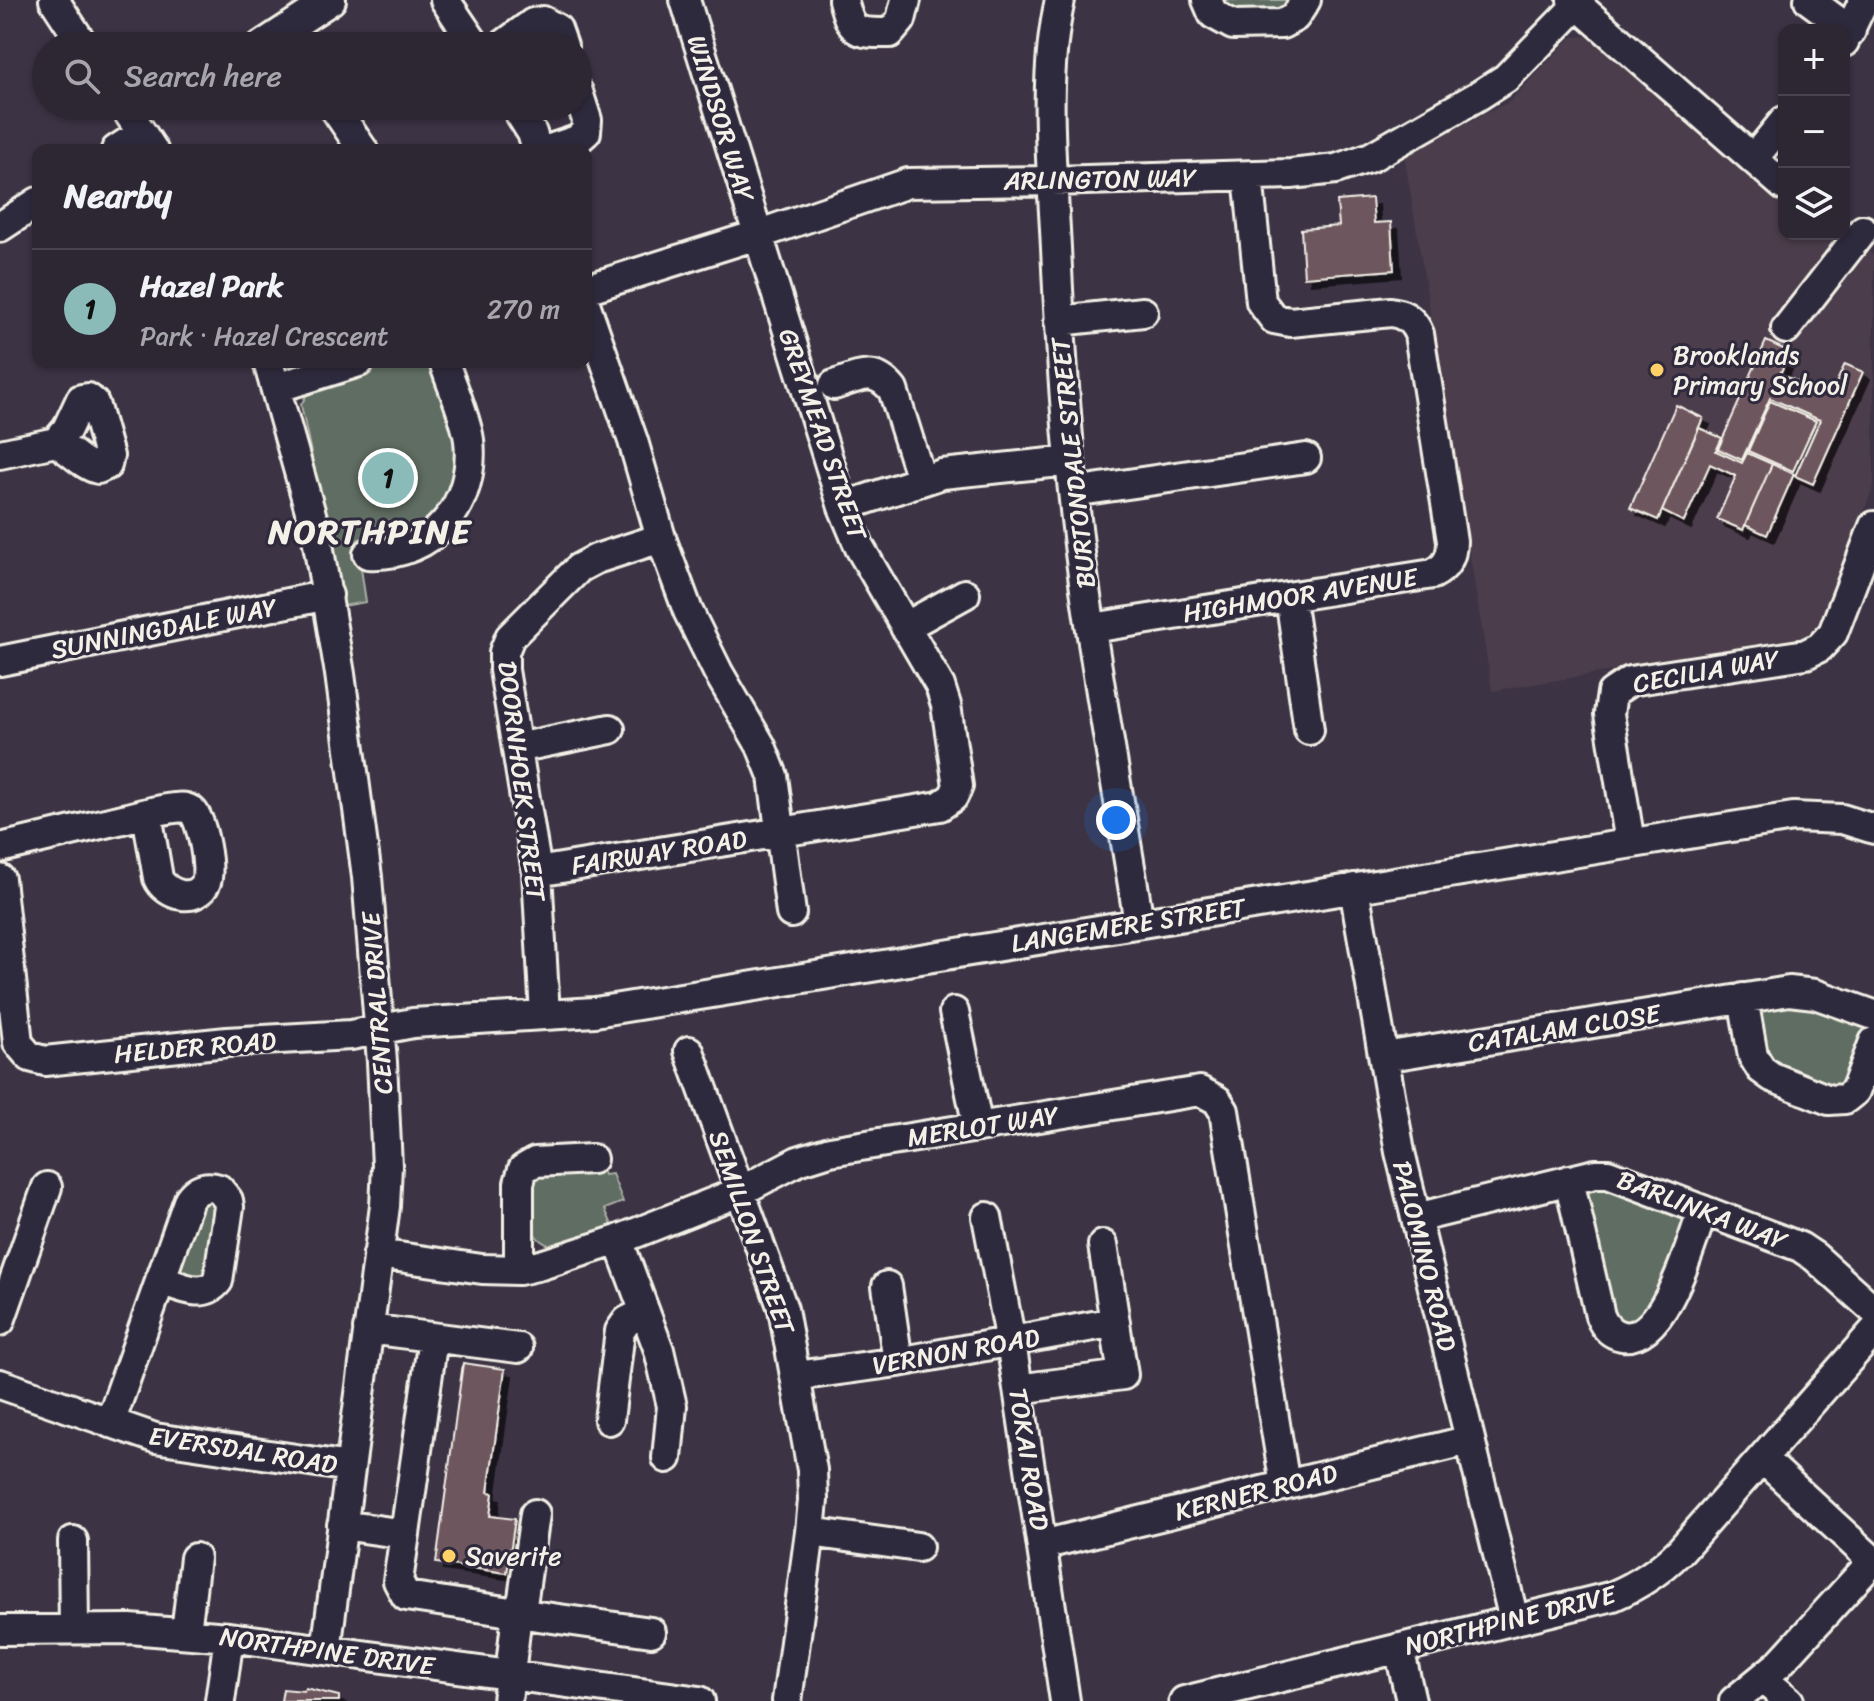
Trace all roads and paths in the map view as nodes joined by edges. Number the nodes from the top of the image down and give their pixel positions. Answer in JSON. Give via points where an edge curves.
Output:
{"nodes":[{"id":1,"x":331,"y":0,"type":"edge"},
{"id":2,"x":445,"y":0,"type":"edge"},
{"id":3,"x":685,"y":0,"type":"edge"},
{"id":4,"x":843,"y":0,"type":"edge"},
{"id":5,"x":906,"y":0,"type":"edge"},
{"id":6,"x":1060,"y":0,"type":"edge"},
{"id":7,"x":1207,"y":0,"type":"edge"},
{"id":8,"x":1306,"y":0,"type":"edge"},
{"id":9,"x":1809,"y":0,"type":"edge"},
{"id":10,"x":1864,"y":0,"type":"edge"},
{"id":11,"x":56,"y":1,"type":"edge"},
{"id":12,"x":1575,"y":2,"type":"edge"},
{"id":13,"x":1834,"y":24,"type":"edge"},
{"id":14,"x":1850,"y":30,"type":"edge"},
{"id":15,"x":75,"y":32,"type":"edge"},
{"id":16,"x":291,"y":32,"type":"edge"},
{"id":17,"x":467,"y":32,"type":"edge"},
{"id":18,"x":521,"y":32,"type":"edge"},
{"id":19,"x":558,"y":32,"type":"edge"},
{"id":20,"x":133,"y":120,"type":"edge"},
{"id":21,"x":343,"y":120,"type":"edge"},
{"id":22,"x":524,"y":120,"type":"edge"},
{"id":23,"x":587,"y":120,"type":"edge"},
{"id":24,"x":1778,"y":128,"type":"edge"},
{"id":25,"x":147,"y":142,"type":"edge"},
{"id":26,"x":359,"y":144,"type":"edge"},
{"id":27,"x":535,"y":144,"type":"edge"},
{"id":28,"x":565,"y":144,"type":"edge"},
{"id":29,"x":1753,"y":159,"type":"junction"},
{"id":30,"x":1248,"y":176,"type":"junction"},
{"id":31,"x":1052,"y":181,"type":"junction"},
{"id":32,"x":1778,"y":181,"type":"edge"},
{"id":33,"x":32,"y":206,"type":"edge"},
{"id":34,"x":0,"y":227,"type":"edge"},
{"id":35,"x":1860,"y":229,"type":"edge"},
{"id":36,"x":757,"y":235,"type":"junction"},
{"id":37,"x":592,"y":287,"type":"edge"},
{"id":38,"x":1143,"y":312,"type":"dead end"},
{"id":39,"x":1059,"y":321,"type":"junction"},
{"id":40,"x":592,"y":323,"type":"edge"},
{"id":41,"x":1786,"y":329,"type":"dead end"},
{"id":42,"x":319,"y":368,"type":"edge"},
{"id":43,"x":446,"y":368,"type":"edge"},
{"id":44,"x":272,"y":375,"type":"edge"},
{"id":45,"x":834,"y":385,"type":"dead end"},
{"id":46,"x":56,"y":442,"type":"dead end"},
{"id":47,"x":0,"y":454,"type":"edge"},
{"id":48,"x":1306,"y":458,"type":"dead end"},
{"id":49,"x":1070,"y":461,"type":"junction"},
{"id":50,"x":921,"y":479,"type":"junction"},
{"id":51,"x":1073,"y":492,"type":"junction"},
{"id":52,"x":843,"y":507,"type":"junction"},
{"id":53,"x":1874,"y":526,"type":"edge"},
{"id":54,"x":661,"y":538,"type":"junction"},
{"id":55,"x":368,"y":554,"type":"dead end"},
{"id":56,"x":965,"y":594,"type":"dead end"},
{"id":57,"x":328,"y":595,"type":"junction"},
{"id":58,"x":1290,"y":597,"type":"junction"},
{"id":59,"x":905,"y":627,"type":"junction"},
{"id":60,"x":1092,"y":628,"type":"junction"},
{"id":61,"x":0,"y":661,"type":"edge"},
{"id":62,"x":610,"y":729,"type":"dead end"},
{"id":63,"x":1309,"y":730,"type":"dead end"},
{"id":64,"x":517,"y":748,"type":"junction"},
{"id":65,"x":953,"y":797,"type":"joint"},
{"id":66,"x":147,"y":814,"type":"dead end"},
{"id":67,"x":1874,"y":829,"type":"edge"},
{"id":68,"x":781,"y":832,"type":"junction"},
{"id":69,"x":1630,"y":843,"type":"junction"},
{"id":70,"x":0,"y":848,"type":"edge"},
{"id":71,"x":537,"y":872,"type":"junction"},
{"id":72,"x":0,"y":879,"type":"edge"},
{"id":73,"x":1354,"y":888,"type":"junction"},
{"id":74,"x":791,"y":913,"type":"dead end"},
{"id":75,"x":1139,"y":923,"type":"junction"},
{"id":76,"x":1743,"y":998,"type":"junction"},
{"id":77,"x":954,"y":1012,"type":"dead end"},
{"id":78,"x":545,"y":1015,"type":"junction"},
{"id":79,"x":1874,"y":1015,"type":"edge"},
{"id":80,"x":380,"y":1029,"type":"junction"},
{"id":81,"x":1874,"y":1042,"type":"edge"},
{"id":82,"x":689,"y":1051,"type":"dead end"},
{"id":83,"x":1384,"y":1057,"type":"junction"},
{"id":84,"x":978,"y":1127,"type":"junction"},
{"id":85,"x":592,"y":1159,"type":"dead end"},
{"id":86,"x":1569,"y":1180,"type":"junction"},
{"id":87,"x":47,"y":1187,"type":"dead end"},
{"id":88,"x":739,"y":1192,"type":"junction"},
{"id":89,"x":1703,"y":1210,"type":"junction"},
{"id":90,"x":987,"y":1217,"type":"dead end"},
{"id":91,"x":1416,"y":1218,"type":"junction"},
{"id":92,"x":618,"y":1240,"type":"junction"},
{"id":93,"x":1103,"y":1245,"type":"dead end"},
{"id":94,"x":378,"y":1254,"type":"junction"},
{"id":95,"x":519,"y":1270,"type":"junction"},
{"id":96,"x":160,"y":1280,"type":"dead end"},
{"id":97,"x":887,"y":1286,"type":"dead end"},
{"id":98,"x":645,"y":1312,"type":"junction"},
{"id":99,"x":0,"y":1321,"type":"edge"},
{"id":100,"x":1115,"y":1322,"type":"junction"},
{"id":101,"x":1873,"y":1328,"type":"edge"},
{"id":102,"x":368,"y":1329,"type":"junction"},
{"id":103,"x":433,"y":1338,"type":"junction"},
{"id":104,"x":1011,"y":1342,"type":"junction"},
{"id":105,"x":518,"y":1348,"type":"dead end"},
{"id":106,"x":898,"y":1362,"type":"junction"},
{"id":107,"x":796,"y":1376,"type":"junction"},
{"id":108,"x":0,"y":1384,"type":"edge"},
{"id":109,"x":1018,"y":1389,"type":"junction"},
{"id":110,"x":609,"y":1420,"type":"dead end"},
{"id":111,"x":110,"y":1423,"type":"junction"},
{"id":112,"x":1470,"y":1440,"type":"junction"},
{"id":113,"x":667,"y":1458,"type":"dead end"},
{"id":114,"x":1762,"y":1458,"type":"junction"},
{"id":115,"x":350,"y":1467,"type":"junction"},
{"id":116,"x":1285,"y":1485,"type":"junction"},
{"id":117,"x":535,"y":1514,"type":"dead end"},
{"id":118,"x":342,"y":1525,"type":"junction"},
{"id":119,"x":810,"y":1532,"type":"junction"},
{"id":120,"x":405,"y":1534,"type":"junction"},
{"id":121,"x":73,"y":1541,"type":"dead end"},
{"id":122,"x":1042,"y":1545,"type":"junction"},
{"id":123,"x":918,"y":1547,"type":"dead end"},
{"id":124,"x":195,"y":1558,"type":"dead end"},
{"id":125,"x":1874,"y":1561,"type":"edge"},
{"id":126,"x":517,"y":1613,"type":"junction"},
{"id":127,"x":1514,"y":1620,"type":"junction"},
{"id":128,"x":74,"y":1629,"type":"junction"},
{"id":129,"x":0,"y":1630,"type":"edge"},
{"id":130,"x":186,"y":1632,"type":"junction"},
{"id":131,"x":651,"y":1632,"type":"dead end"},
{"id":132,"x":229,"y":1637,"type":"junction"},
{"id":133,"x":1399,"y":1648,"type":"junction"},
{"id":134,"x":326,"y":1650,"type":"junction"},
{"id":135,"x":1763,"y":1679,"type":"junction"},
{"id":136,"x":508,"y":1688,"type":"edge"},
{"id":137,"x":1243,"y":1694,"type":"edge"},
{"id":138,"x":220,"y":1701,"type":"edge"},
{"id":139,"x":700,"y":1701,"type":"edge"},
{"id":140,"x":787,"y":1701,"type":"edge"},
{"id":141,"x":1065,"y":1701,"type":"edge"},
{"id":142,"x":1184,"y":1701,"type":"edge"},
{"id":143,"x":1411,"y":1701,"type":"edge"},
{"id":144,"x":1734,"y":1701,"type":"edge"},
{"id":145,"x":1789,"y":1701,"type":"edge"}],
"edges":[{"from":1,"to":16,"type":"street"},
{"from":2,"to":17,"type":"street"},
{"from":3,"to":36,"type":"street","name":"WINDSOR WAY"},
{"from":4,"to":5,"type":"street","via":[[856,29],[890,33],[901,20]]},
{"from":6,"to":31,"type":"street","name":"BURTONDALE STREET","via":[[1050,62]]},
{"from":7,"to":8,"type":"street","via":[[1213,14],[1233,25],[1282,24],[1295,17]]},
{"from":9,"to":13,"type":"street"},
{"from":10,"to":14,"type":"street"},
{"from":11,"to":15,"type":"street"},
{"from":12,"to":29,"type":"street"},
{"from":12,"to":30,"type":"street","name":"ARLINGTON WAY","via":[[1506,78],[1380,153],[1314,173]]},
{"from":18,"to":19,"type":"street","via":[[543,21]]},
{"from":20,"to":25,"type":"street"},
{"from":21,"to":26,"type":"street"},
{"from":22,"to":27,"type":"street"},
{"from":23,"to":28,"type":"street","via":[[586,132]]},
{"from":24,"to":29,"type":"street"},
{"from":29,"to":32,"type":"street"},
{"from":30,"to":31,"type":"street","name":"ARLINGTON WAY"},
{"from":30,"to":58,"type":"street","name":"HIGHMOOR AVENUE","via":[[1260,295],[1268,314],[1290,322],[1391,312],[1416,326],[1452,541],[1446,565],[1433,574]]},
{"from":31,"to":36,"type":"street","name":"ARLINGTON WAY","via":[[908,183]]},
{"from":31,"to":39,"type":"street","name":"BURTONDALE STREET"},
{"from":33,"to":34,"type":"street"},
{"from":35,"to":41,"type":"street"},
{"from":36,"to":37,"type":"street","name":"ARLINGTON WAY"},
{"from":36,"to":52,"type":"street","name":"GREYMEAD STREET"},
{"from":38,"to":39,"type":"street"},
{"from":39,"to":49,"type":"street","name":"BURTONDALE STREET"},
{"from":40,"to":54,"type":"street"},
{"from":42,"to":44,"type":"street"},
{"from":43,"to":55,"type":"street","via":[[468,437],[461,496],[430,538],[394,553]]},
{"from":44,"to":57,"type":"street","name":"CENTRAL DRIVE"},
{"from":45,"to":50,"type":"street","via":[[871,374],[888,383]]},
{"from":46,"to":47,"type":"street"},
{"from":48,"to":51,"type":"street"},
{"from":49,"to":50,"type":"street","via":[[962,470]]},
{"from":49,"to":51,"type":"street","name":"BURTONDALE STREET"},
{"from":50,"to":52,"type":"street"},
{"from":51,"to":60,"type":"street","name":"BURTONDALE STREET"},
{"from":52,"to":59,"type":"street","name":"GREYMEAD STREET"},
{"from":53,"to":69,"type":"street","name":"CECILIA WAY","via":[[1833,633],[1820,647],[1799,655],[1630,681],[1612,693],[1609,714]]},
{"from":54,"to":64,"type":"street","name":"DOORNHOEK STREET","via":[[585,564],[510,637],[503,661]]},
{"from":54,"to":68,"type":"street","via":[[702,643],[769,764]]},
{"from":56,"to":59,"type":"street"},
{"from":57,"to":61,"type":"street","name":"SUNNINGDALE WAY"},
{"from":57,"to":80,"type":"street","name":"CENTRAL DRIVE","via":[[367,877]]},
{"from":58,"to":60,"type":"street","name":"HIGHMOOR AVENUE"},
{"from":58,"to":63,"type":"street"},
{"from":59,"to":65,"type":"street","name":"GREYMEAD STREET","via":[[946,705],[959,779]]},
{"from":60,"to":75,"type":"street","name":"BURTONDALE STREET"},
{"from":62,"to":64,"type":"street"},
{"from":64,"to":71,"type":"street","name":"DOORNHOEK STREET"},
{"from":65,"to":68,"type":"street","name":"FAIRWAY ROAD","via":[[940,806]]},
{"from":66,"to":70,"type":"street"},
{"from":67,"to":69,"type":"street","name":"LANGEMERE STREET","via":[[1834,818],[1793,817]]},
{"from":68,"to":71,"type":"street","name":"FAIRWAY ROAD"},
{"from":68,"to":74,"type":"street","name":"FAIRWAY ROAD"},
{"from":69,"to":73,"type":"street","name":"LANGEMERE STREET"},
{"from":71,"to":78,"type":"street","name":"DOORNHOEK STREET"},
{"from":72,"to":80,"type":"street","name":"HELDER ROAD","via":[[18,1043],[30,1057],[45,1061]]},
{"from":73,"to":75,"type":"street","name":"LANGEMERE STREET"},
{"from":73,"to":83,"type":"street","name":"PALOMINO ROAD"},
{"from":75,"to":78,"type":"street","name":"LANGEMERE STREET","via":[[595,1012]]},
{"from":76,"to":79,"type":"street","name":"CATALAM CLOSE","via":[[1804,991]]},
{"from":76,"to":81,"type":"street","via":[[1753,1056],[1761,1069],[1829,1100],[1845,1099],[1855,1091]]},
{"from":76,"to":83,"type":"street","name":"CATALAM CLOSE"},
{"from":77,"to":84,"type":"street"},
{"from":78,"to":80,"type":"street","name":"LANGEMERE STREET"},
{"from":80,"to":94,"type":"street","name":"CENTRAL DRIVE","via":[[387,1166]]},
{"from":82,"to":88,"type":"street","name":"SEMILLON STREET"},
{"from":83,"to":91,"type":"street","name":"PALOMINO ROAD"},
{"from":84,"to":88,"type":"street","name":"MERLOT WAY","via":[[830,1151]]},
{"from":84,"to":116,"type":"street","name":"MERLOT WAY","via":[[1193,1092],[1217,1100],[1224,1111]]},
{"from":85,"to":95,"type":"street","via":[[535,1162],[523,1169]]},
{"from":86,"to":89,"type":"street","name":"BARLINKA WAY","via":[[1608,1174]]},
{"from":86,"to":89,"type":"street","via":[[1600,1316],[1620,1335],[1643,1331],[1667,1302]]},
{"from":86,"to":91,"type":"street","name":"BARLINKA WAY"},
{"from":87,"to":99,"type":"street"},
{"from":88,"to":92,"type":"street","name":"MERLOT WAY"},
{"from":88,"to":107,"type":"street","name":"SEMILLON STREET","via":[[783,1309]]},
{"from":89,"to":101,"type":"street","name":"BARLINKA WAY","via":[[1800,1247]]},
{"from":90,"to":104,"type":"street","name":"TOKAI ROAD"},
{"from":91,"to":112,"type":"street","name":"PALOMINO ROAD"},
{"from":92,"to":95,"type":"street","name":"MERLOT WAY"},
{"from":92,"to":98,"type":"street"},
{"from":93,"to":100,"type":"street"},
{"from":94,"to":95,"type":"street","name":"MERLOT WAY"},
{"from":94,"to":102,"type":"street","name":"CENTRAL DRIVE"},
{"from":96,"to":111,"type":"street"},
{"from":97,"to":106,"type":"street"},
{"from":98,"to":110,"type":"street","via":[[620,1331]]},
{"from":98,"to":113,"type":"street","via":[[672,1406]]},
{"from":100,"to":104,"type":"street","name":"VERNON ROAD"},
{"from":100,"to":109,"type":"street","via":[[1123,1375]]},
{"from":101,"to":114,"type":"street","name":"NORTHPINE DRIVE"},
{"from":102,"to":103,"type":"street"},
{"from":102,"to":115,"type":"street","name":"CENTRAL DRIVE"},
{"from":103,"to":105,"type":"street"},
{"from":103,"to":120,"type":"street"},
{"from":104,"to":106,"type":"street","name":"VERNON ROAD"},
{"from":104,"to":109,"type":"street","name":"TOKAI ROAD"},
{"from":106,"to":107,"type":"street","name":"VERNON ROAD"},
{"from":107,"to":119,"type":"street","name":"SEMILLON STREET","via":[[814,1485]]},
{"from":108,"to":111,"type":"street","name":"EVERSDAL ROAD"},
{"from":109,"to":122,"type":"street","name":"TOKAI ROAD"},
{"from":111,"to":115,"type":"street","name":"EVERSDAL ROAD","via":[[177,1443]]},
{"from":112,"to":116,"type":"street","name":"KERNER ROAD"},
{"from":112,"to":127,"type":"street","name":"PALOMINO ROAD"},
{"from":114,"to":125,"type":"street"},
{"from":114,"to":127,"type":"street","name":"NORTHPINE DRIVE","via":[[1680,1551],[1650,1577],[1613,1596]]},
{"from":115,"to":118,"type":"street","name":"CENTRAL DRIVE"},
{"from":116,"to":122,"type":"street","name":"KERNER ROAD"},
{"from":117,"to":126,"type":"street"},
{"from":118,"to":120,"type":"street"},
{"from":118,"to":134,"type":"street","name":"CENTRAL DRIVE"},
{"from":119,"to":123,"type":"street"},
{"from":119,"to":140,"type":"street","name":"SEMILLON STREET"},
{"from":120,"to":126,"type":"street","via":[[398,1581],[406,1596]]},
{"from":121,"to":128,"type":"street"},
{"from":122,"to":141,"type":"street","name":"TOKAI ROAD"},
{"from":124,"to":130,"type":"street"},
{"from":125,"to":135,"type":"street"},
{"from":126,"to":131,"type":"street"},
{"from":126,"to":136,"type":"street"},
{"from":127,"to":133,"type":"street","name":"NORTHPINE DRIVE"},
{"from":128,"to":129,"type":"street","name":"NORTHPINE DRIVE"},
{"from":128,"to":130,"type":"street","name":"NORTHPINE DRIVE"},
{"from":130,"to":132,"type":"street","name":"NORTHPINE DRIVE"},
{"from":132,"to":134,"type":"street","name":"NORTHPINE DRIVE"},
{"from":132,"to":138,"type":"street"},
{"from":133,"to":137,"type":"street","name":"NORTHPINE DRIVE"},
{"from":133,"to":143,"type":"street"},
{"from":134,"to":136,"type":"street","name":"NORTHPINE DRIVE"},
{"from":135,"to":144,"type":"street"},
{"from":135,"to":145,"type":"street"},
{"from":136,"to":139,"type":"street","name":"NORTHPINE DRIVE"},
{"from":137,"to":142,"type":"street","name":"NORTHPINE DRIVE"}]}
